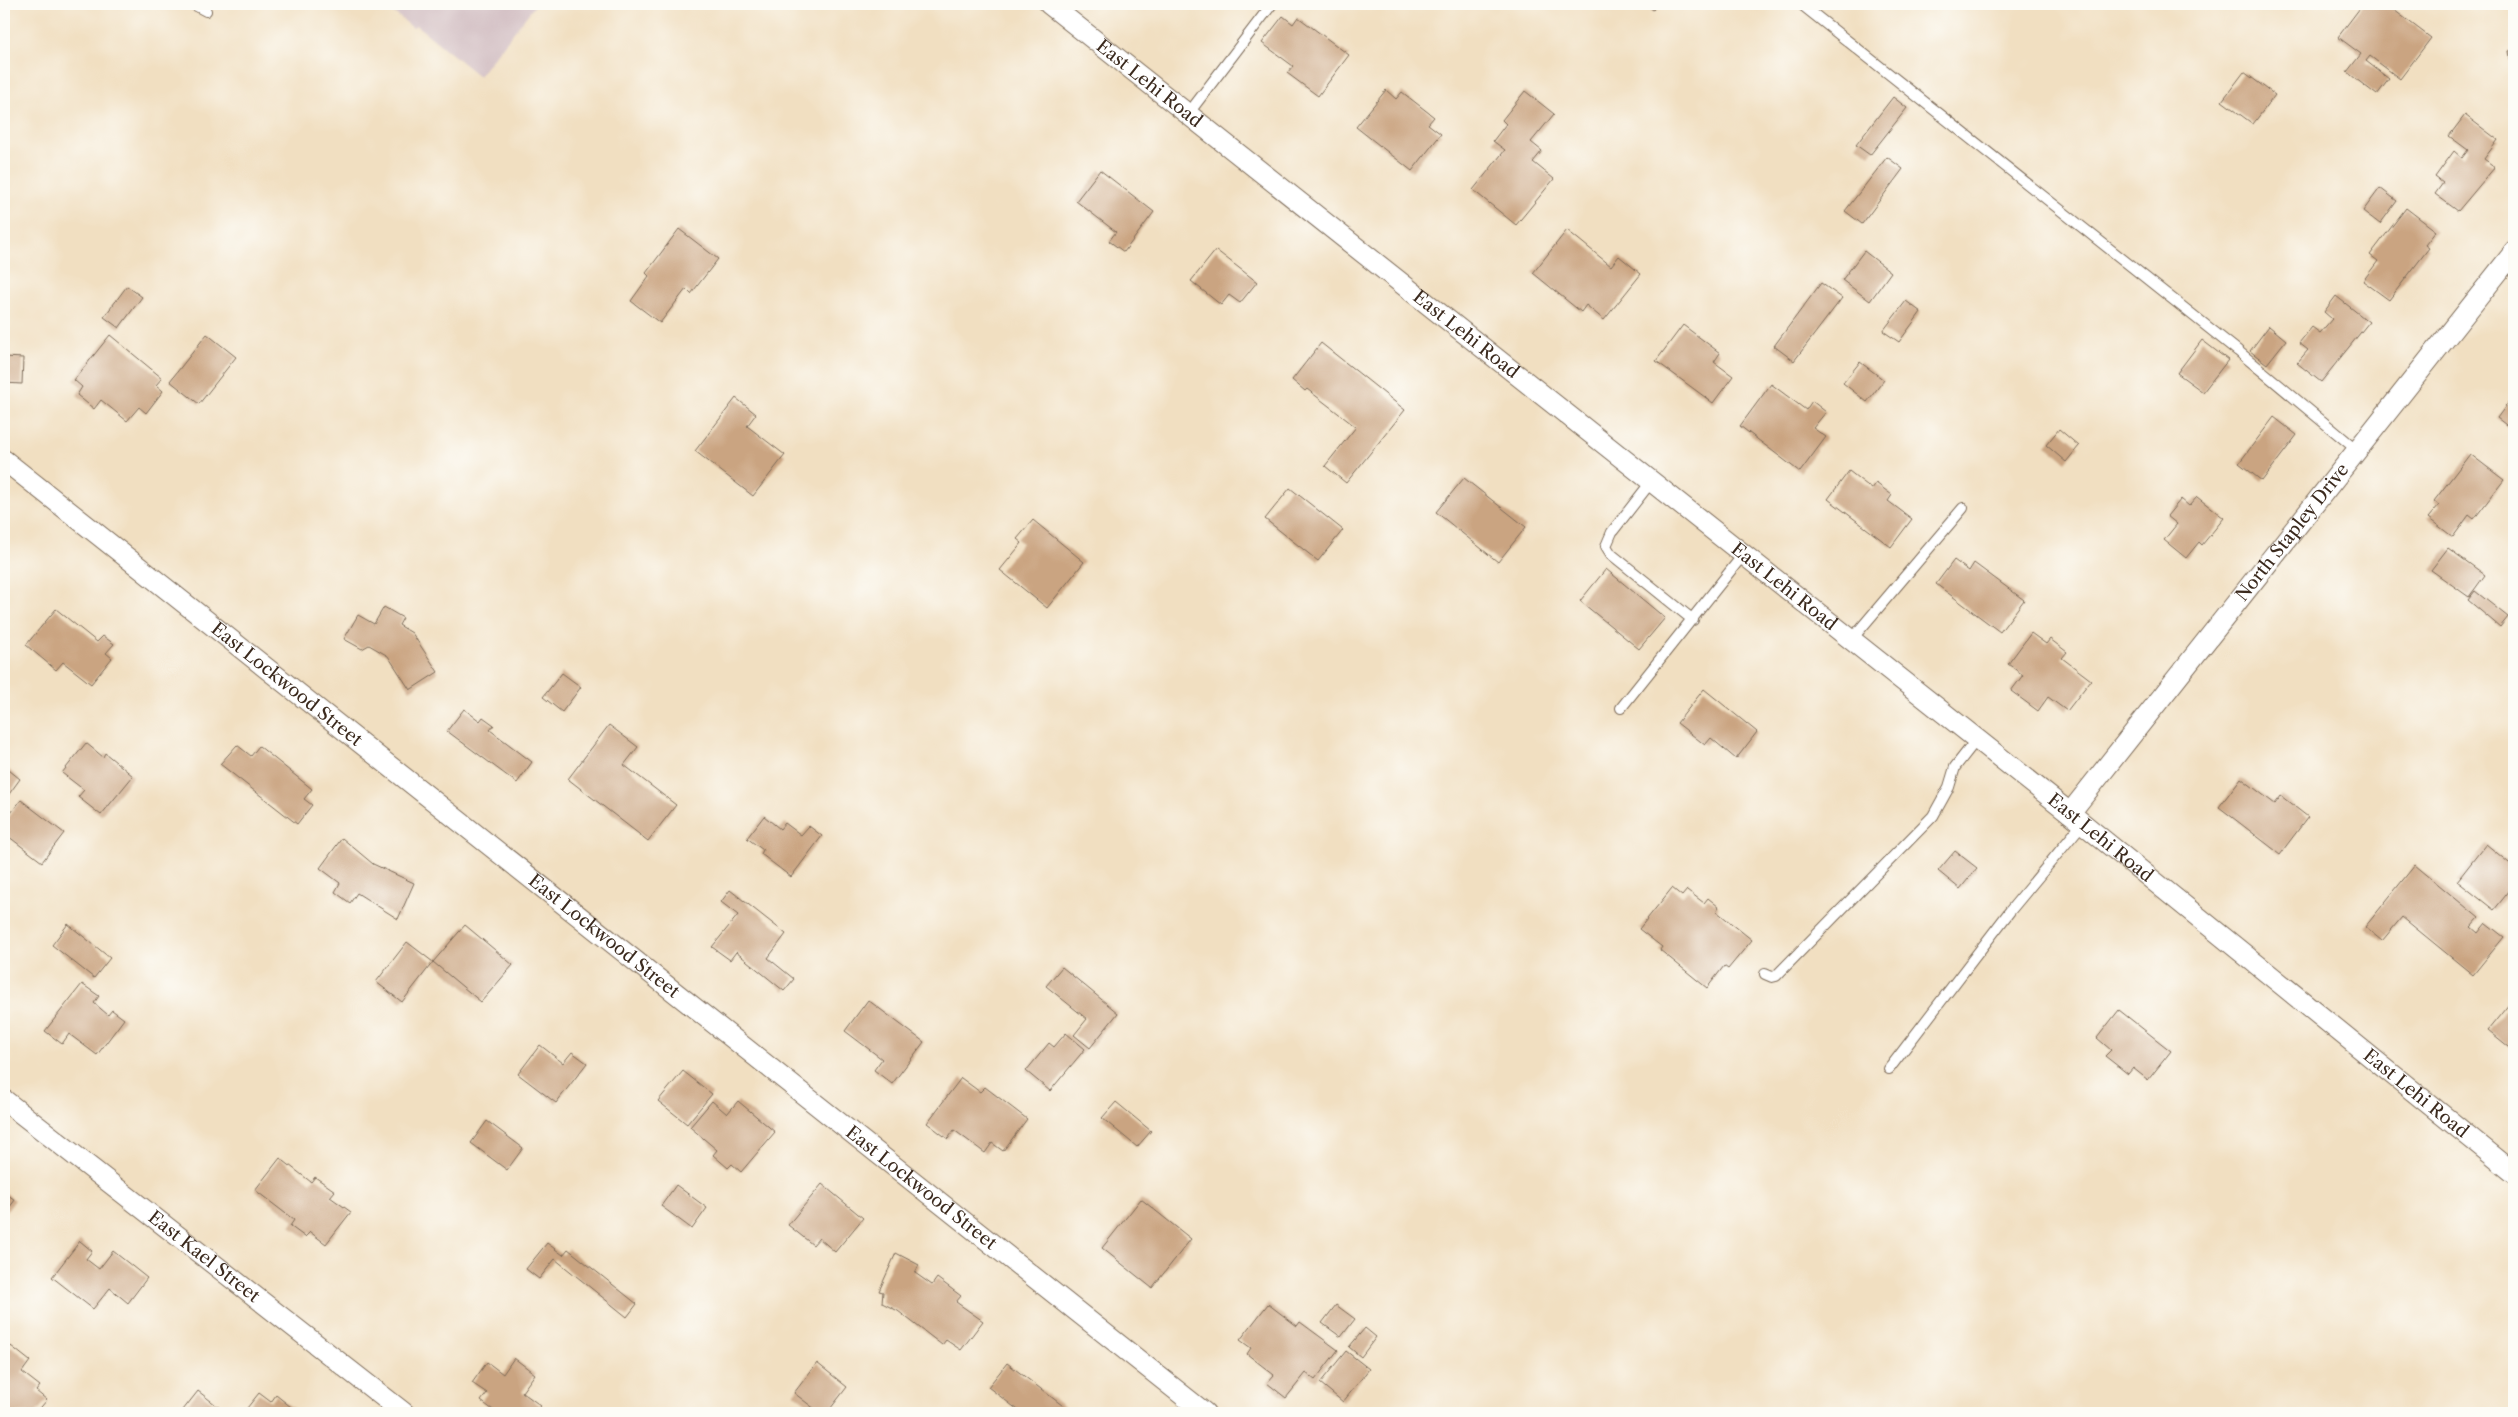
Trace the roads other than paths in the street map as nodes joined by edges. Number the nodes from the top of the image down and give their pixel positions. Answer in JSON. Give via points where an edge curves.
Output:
{"nodes":[{"id":1,"x":193,"y":4,"type":"edge"},
{"id":2,"x":1049,"y":4,"type":"edge"},
{"id":3,"x":1272,"y":4,"type":"edge"},
{"id":4,"x":1801,"y":4,"type":"edge"},
{"id":5,"x":206,"y":11,"type":"dead end"},
{"id":6,"x":1188,"y":114,"type":"junction"},
{"id":7,"x":2514,"y":252,"type":"edge"},
{"id":8,"x":2358,"y":450,"type":"junction"},
{"id":9,"x":4,"y":460,"type":"edge"},
{"id":10,"x":1651,"y":482,"type":"junction"},
{"id":11,"x":1963,"y":508,"type":"dead end"},
{"id":12,"x":1743,"y":555,"type":"junction"},
{"id":13,"x":1693,"y":620,"type":"junction"},
{"id":14,"x":1850,"y":640,"type":"junction"},
{"id":15,"x":1621,"y":708,"type":"dead end"},
{"id":16,"x":1977,"y":739,"type":"junction"},
{"id":17,"x":2076,"y":818,"type":"junction"},
{"id":18,"x":1765,"y":974,"type":"dead end"},
{"id":19,"x":1890,"y":1069,"type":"dead end"},
{"id":20,"x":4,"y":1100,"type":"edge"},
{"id":21,"x":2514,"y":1173,"type":"edge"},
{"id":22,"x":404,"y":1413,"type":"edge"},
{"id":23,"x":1205,"y":1413,"type":"edge"}],
"edges":[{"from":1,"to":5,"type":"lane"},
{"from":2,"to":6,"type":"street","name":"East Lehi Road"},
{"from":3,"to":6,"type":"lane"},
{"from":4,"to":8,"type":"lane"},
{"from":6,"to":10,"type":"street","name":"East Lehi Road"},
{"from":7,"to":8,"type":"street","name":"North Stapley Drive"},
{"from":8,"to":17,"type":"street","name":"North Stapley Drive"},
{"from":9,"to":23,"type":"street","name":"East Lockwood Street"},
{"from":10,"to":12,"type":"street","name":"East Lehi Road"},
{"from":10,"to":13,"type":"lane","via":[[1612,532],[1606,546],[1611,554]]},
{"from":11,"to":14,"type":"lane"},
{"from":12,"to":13,"type":"lane"},
{"from":12,"to":14,"type":"street","name":"East Lehi Road"},
{"from":13,"to":15,"type":"lane"},
{"from":14,"to":16,"type":"street","name":"East Lehi Road"},
{"from":16,"to":17,"type":"street","name":"East Lehi Road"},
{"from":16,"to":18,"type":"lane","via":[[1955,767],[1933,816],[1776,976]]},
{"from":17,"to":19,"type":"lane"},
{"from":17,"to":21,"type":"street","name":"East Lehi Road"},
{"from":20,"to":22,"type":"street","name":"East Kael Street"}]}
